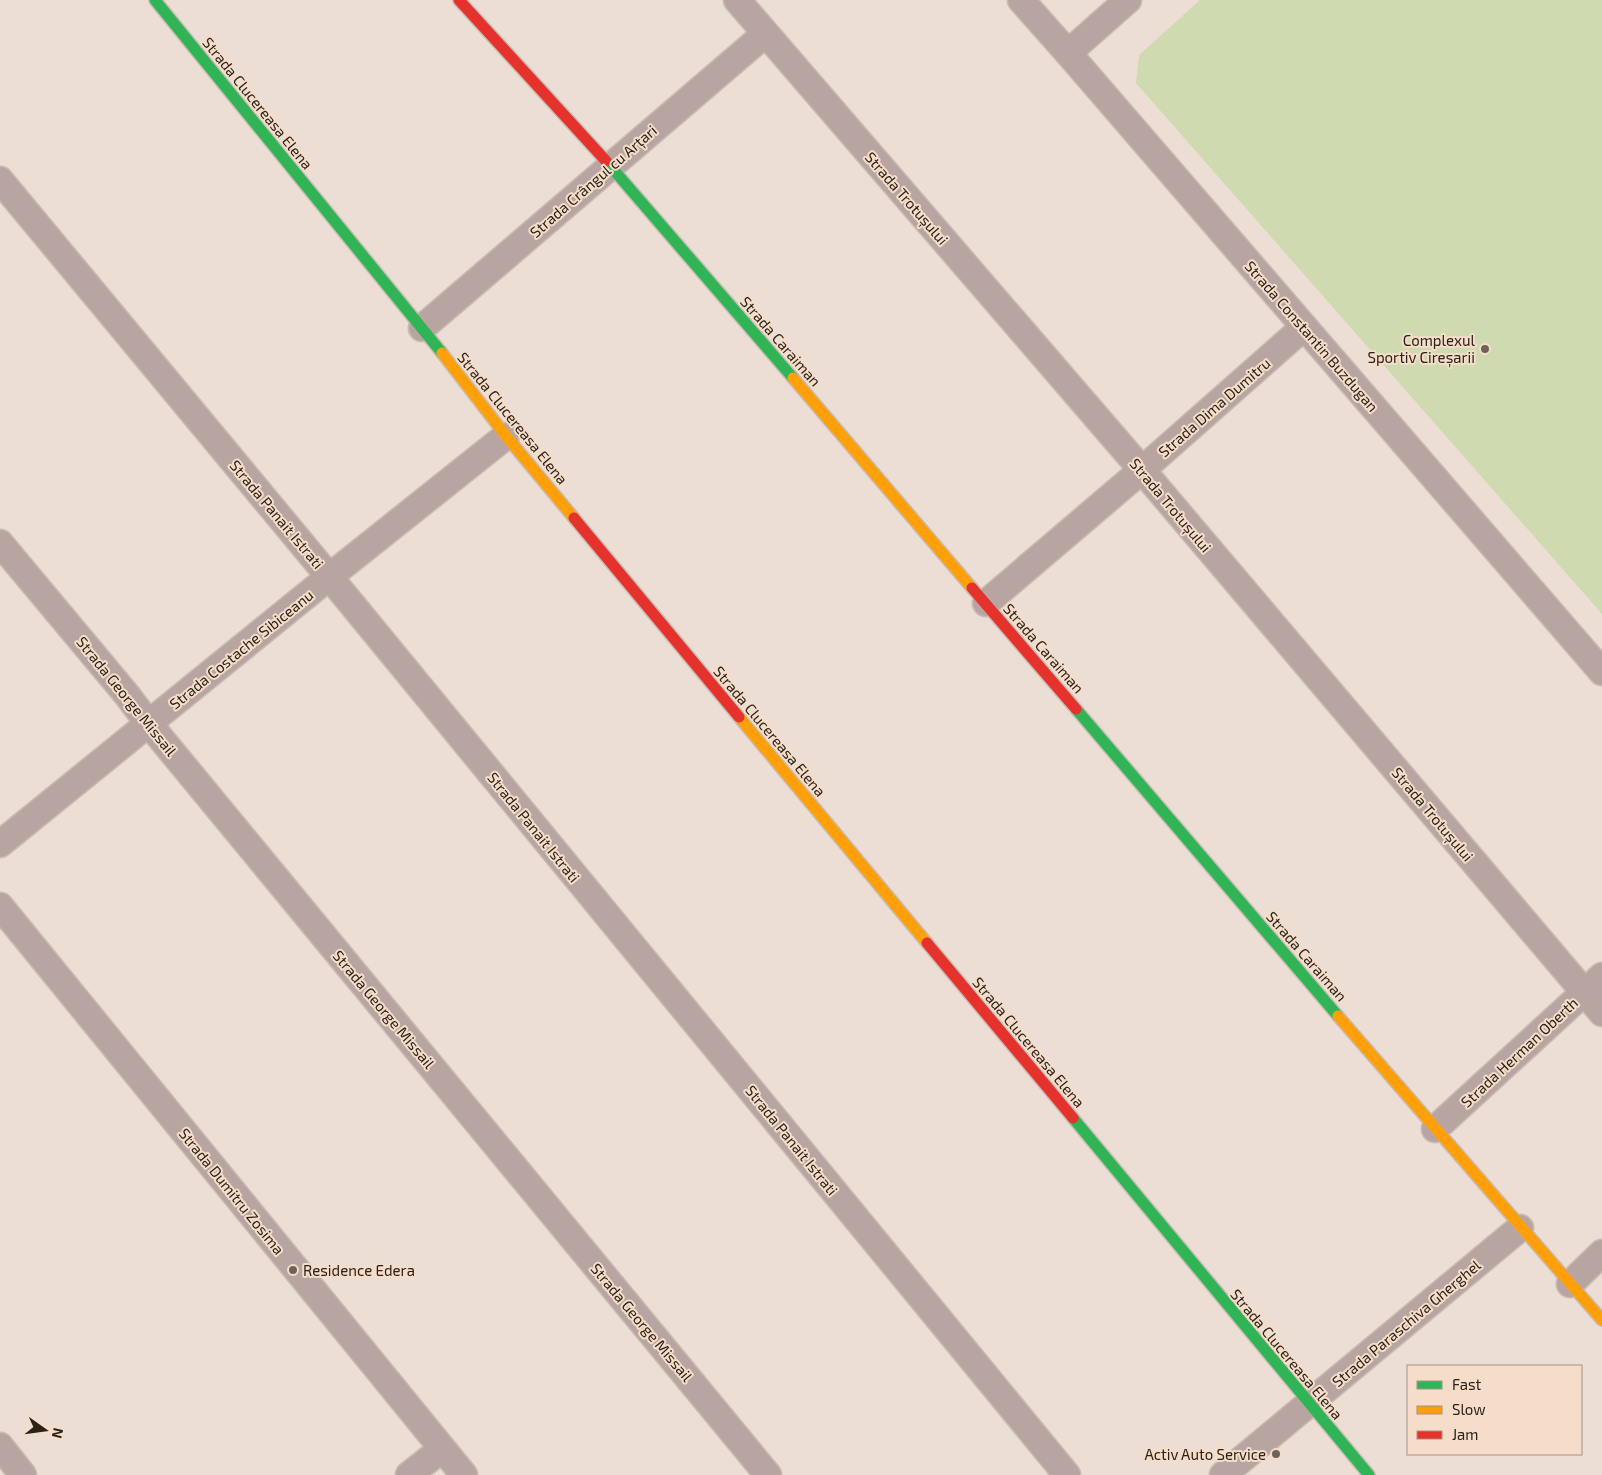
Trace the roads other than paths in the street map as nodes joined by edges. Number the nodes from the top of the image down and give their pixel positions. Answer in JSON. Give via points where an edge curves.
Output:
{"nodes":[{"id":1,"x":155,"y":0,"type":"edge"},
{"id":2,"x":459,"y":0,"type":"edge"},
{"id":3,"x":737,"y":0,"type":"edge"},
{"id":4,"x":1021,"y":0,"type":"edge"},
{"id":5,"x":1128,"y":0,"type":"edge"},
{"id":6,"x":765,"y":34,"type":"junction"},
{"id":7,"x":1068,"y":53,"type":"junction"},
{"id":8,"x":611,"y":166,"type":"junction"},
{"id":9,"x":0,"y":180,"type":"edge"},
{"id":10,"x":1304,"y":327,"type":"junction"},
{"id":11,"x":422,"y":328,"type":"junction"},
{"id":12,"x":506,"y":436,"type":"junction"},
{"id":13,"x":1142,"y":470,"type":"junction"},
{"id":14,"x":0,"y":543,"type":"edge"},
{"id":15,"x":329,"y":577,"type":"junction"},
{"id":16,"x":986,"y":603,"type":"junction"},
{"id":17,"x":1602,"y":672,"type":"edge"},
{"id":18,"x":149,"y":724,"type":"junction"},
{"id":19,"x":0,"y":844,"type":"edge"},
{"id":20,"x":0,"y":906,"type":"edge"},
{"id":21,"x":1593,"y":984,"type":"edge"},
{"id":22,"x":1602,"y":1013,"type":"edge"},
{"id":23,"x":1435,"y":1129,"type":"junction"},
{"id":24,"x":1520,"y":1228,"type":"junction"},
{"id":25,"x":1602,"y":1253,"type":"edge"},
{"id":26,"x":1570,"y":1284,"type":"junction"},
{"id":27,"x":1602,"y":1320,"type":"edge"},
{"id":28,"x":1309,"y":1403,"type":"junction"},
{"id":29,"x":0,"y":1446,"type":"edge"},
{"id":30,"x":442,"y":1449,"type":"junction"},
{"id":31,"x":23,"y":1475,"type":"edge"},
{"id":32,"x":409,"y":1475,"type":"edge"},
{"id":33,"x":464,"y":1475,"type":"edge"},
{"id":34,"x":768,"y":1475,"type":"edge"},
{"id":35,"x":1067,"y":1475,"type":"edge"},
{"id":36,"x":1223,"y":1475,"type":"edge"},
{"id":37,"x":1369,"y":1475,"type":"edge"}],
"edges":[{"from":1,"to":11,"type":"street","name":"Strada Clucereasa Elena"},
{"from":2,"to":8,"type":"street","name":"Strada Caraiman"},
{"from":3,"to":6,"type":"street","name":"Strada Trotușului"},
{"from":4,"to":7,"type":"street","name":"Strada Constantin Buzdugan"},
{"from":5,"to":7,"type":"street"},
{"from":6,"to":8,"type":"street","name":"Strada Crângul cu Arțari"},
{"from":6,"to":13,"type":"street","name":"Strada Trotușului"},
{"from":7,"to":10,"type":"street","name":"Strada Constantin Buzdugan"},
{"from":8,"to":11,"type":"street","name":"Strada Crângul cu Arțari"},
{"from":8,"to":16,"type":"street","name":"Strada Caraiman"},
{"from":9,"to":15,"type":"street","name":"Strada Panait Istrati"},
{"from":10,"to":13,"type":"street","name":"Strada Dima Dumitru"},
{"from":10,"to":17,"type":"street","name":"Strada Constantin Buzdugan"},
{"from":11,"to":12,"type":"street","name":"Strada Clucereasa Elena"},
{"from":12,"to":15,"type":"street","name":"Strada Costache Sibiceanu"},
{"from":12,"to":28,"type":"street","name":"Strada Clucereasa Elena"},
{"from":13,"to":16,"type":"street","name":"Strada Dima Dumitru"},
{"from":13,"to":21,"type":"street","name":"Strada Trotușului"},
{"from":14,"to":18,"type":"street","name":"Strada George Missail"},
{"from":15,"to":18,"type":"street","name":"Strada Costache Sibiceanu"},
{"from":15,"to":35,"type":"street","name":"Strada Panait Istrati"},
{"from":16,"to":23,"type":"street","name":"Strada Caraiman"},
{"from":18,"to":19,"type":"street","name":"Strada Costache Sibiceanu"},
{"from":18,"to":34,"type":"street","name":"Strada George Missail"},
{"from":20,"to":30,"type":"street","name":"Strada Dumitru Zosima"},
{"from":21,"to":22,"type":"street","name":"Strada Trotușului"},
{"from":21,"to":23,"type":"street","name":"Strada Herman Oberth"},
{"from":23,"to":24,"type":"street","name":"Strada Caraiman"},
{"from":24,"to":26,"type":"street","name":"Strada Caraiman"},
{"from":24,"to":28,"type":"street","name":"Strada Paraschiva Gherghel"},
{"from":25,"to":26,"type":"street"},
{"from":26,"to":27,"type":"street","name":"Strada Caraiman"},
{"from":28,"to":36,"type":"street","name":"Strada Paraschiva Gherghel"},
{"from":28,"to":37,"type":"street","name":"Strada Clucereasa Elena"},
{"from":29,"to":31,"type":"street"},
{"from":30,"to":32,"type":"street"},
{"from":30,"to":33,"type":"street","name":"Strada Dumitru Zosima"}]}
